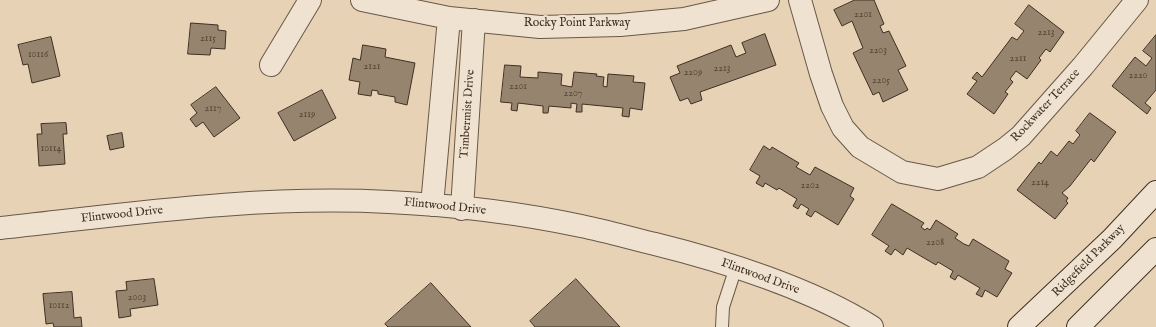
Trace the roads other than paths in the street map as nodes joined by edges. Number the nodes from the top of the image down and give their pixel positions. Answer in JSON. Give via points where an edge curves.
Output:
{"nodes":[{"id":1,"x":310,"y":0,"type":"edge"},
{"id":2,"x":362,"y":0,"type":"edge"},
{"id":3,"x":768,"y":0,"type":"edge"},
{"id":4,"x":800,"y":0,"type":"edge"},
{"id":5,"x":1137,"y":0,"type":"edge"},
{"id":6,"x":449,"y":18,"type":"junction"},
{"id":7,"x":474,"y":20,"type":"junction"},
{"id":8,"x":271,"y":65,"type":"dead end"},
{"id":9,"x":1156,"y":192,"type":"edge"},
{"id":10,"x":432,"y":205,"type":"junction"},
{"id":11,"x":462,"y":209,"type":"junction"},
{"id":12,"x":0,"y":228,"type":"edge"},
{"id":13,"x":1156,"y":249,"type":"edge"},
{"id":14,"x":736,"y":267,"type":"junction"},
{"id":15,"x":722,"y":327,"type":"edge"},
{"id":16,"x":872,"y":327,"type":"edge"},
{"id":17,"x":1019,"y":327,"type":"edge"},
{"id":18,"x":1078,"y":327,"type":"edge"}],
"edges":[{"from":1,"to":8,"type":"street"},
{"from":2,"to":6,"type":"street","name":"Rocky Point Parkway"},
{"from":3,"to":7,"type":"street","name":"Rocky Point Parkway","via":[[684,19],[620,26],[540,27]]},
{"from":4,"to":5,"type":"street","name":"Rockwater Terrace","via":[[821,74],[843,128],[860,147],[895,168],[914,175],[938,179],[978,167],[1021,136]]},
{"from":6,"to":7,"type":"street","name":"Rocky Point Parkway"},
{"from":6,"to":10,"type":"street"},
{"from":7,"to":11,"type":"street","name":"Timbermist Drive"},
{"from":9,"to":17,"type":"street","name":"Ridgefield Parkway","via":[[1112,239]]},
{"from":10,"to":11,"type":"street","name":"Flintwood Drive"},
{"from":10,"to":12,"type":"street","name":"Flintwood Drive","via":[[297,201],[166,210]]},
{"from":11,"to":14,"type":"street","name":"Flintwood Drive","via":[[580,226],[676,249]]},
{"from":13,"to":18,"type":"street"},
{"from":14,"to":15,"type":"lane","via":[[723,307]]},
{"from":14,"to":16,"type":"street","name":"Flintwood Drive","via":[[806,294],[855,316]]}]}
